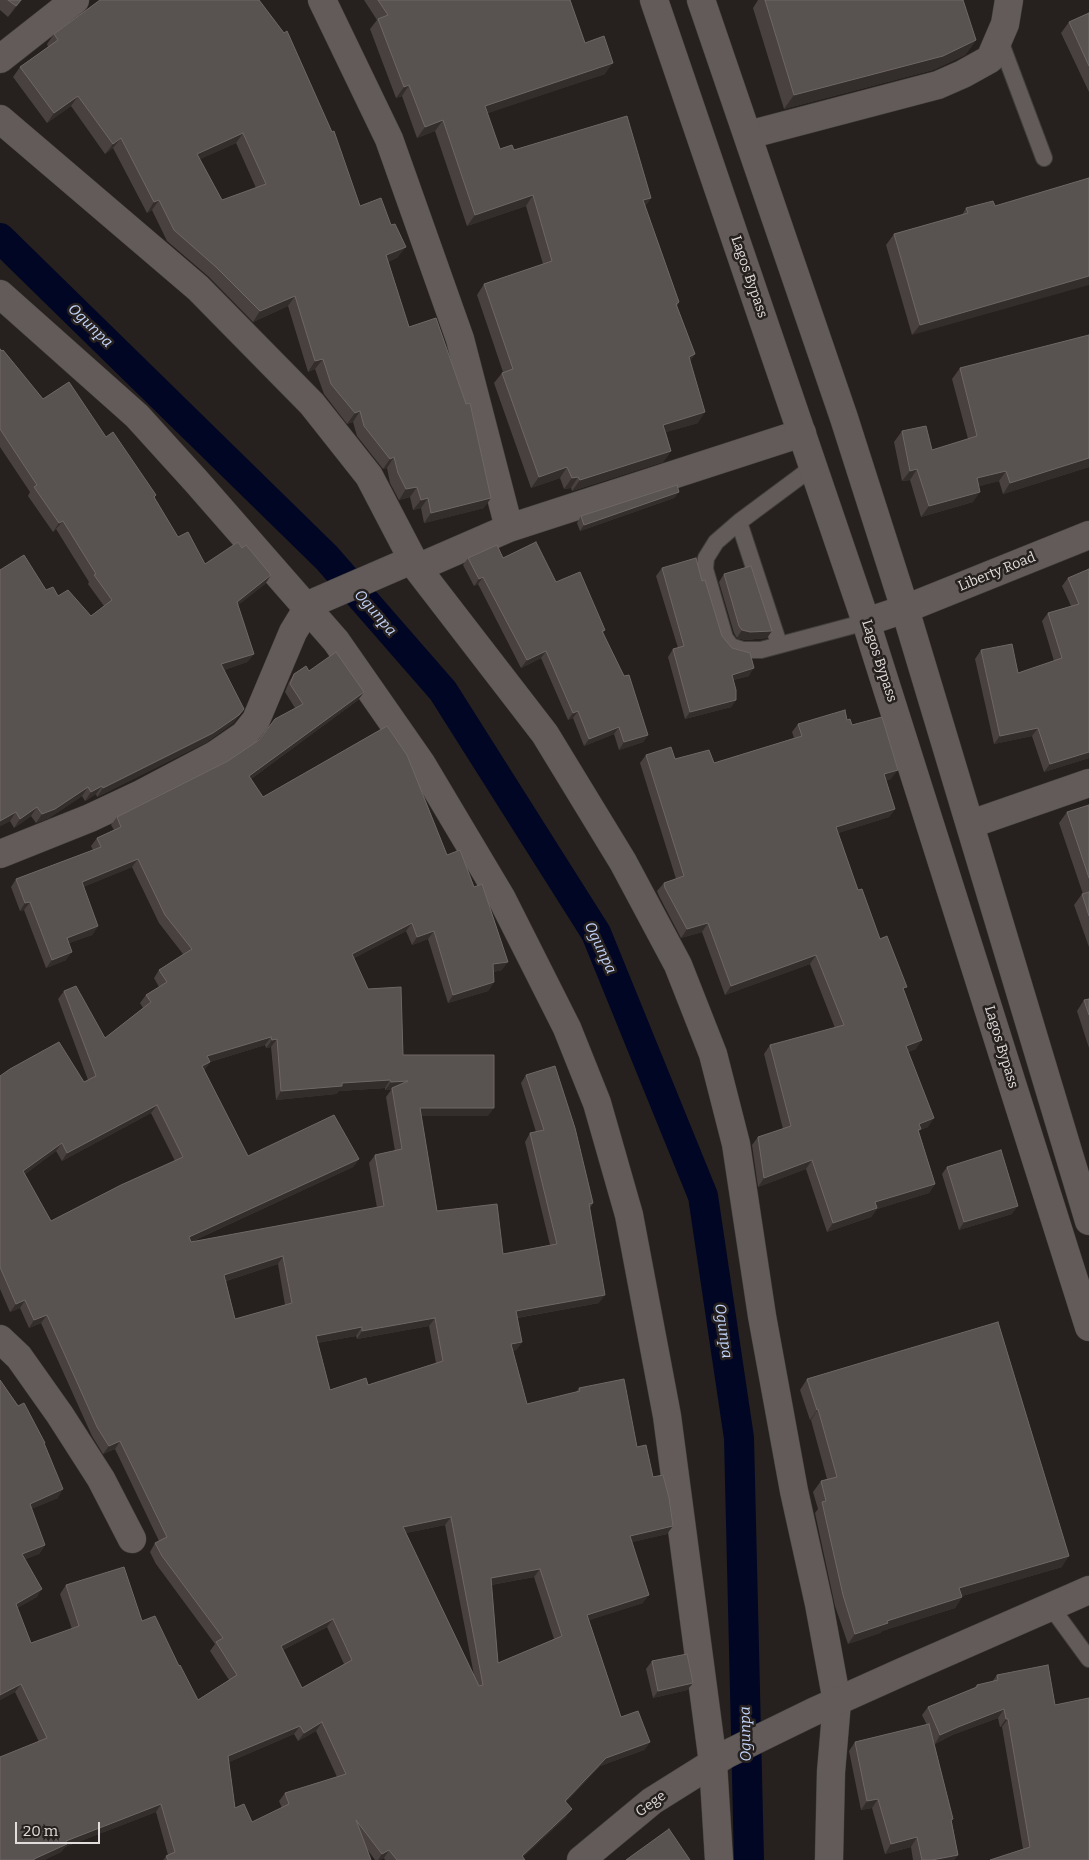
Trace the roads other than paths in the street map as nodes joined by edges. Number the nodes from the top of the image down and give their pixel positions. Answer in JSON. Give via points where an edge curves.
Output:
{"nodes":[{"id":1,"x":75,"y":0,"type":"edge"},
{"id":2,"x":322,"y":0,"type":"edge"},
{"id":3,"x":654,"y":0,"type":"edge"},
{"id":4,"x":701,"y":0,"type":"edge"},
{"id":5,"x":1009,"y":0,"type":"edge"},
{"id":6,"x":999,"y":38,"type":"junction"},
{"id":7,"x":0,"y":59,"type":"edge"},
{"id":8,"x":0,"y":119,"type":"edge"},
{"id":9,"x":748,"y":135,"type":"junction"},
{"id":10,"x":1044,"y":158,"type":"dead end"},
{"id":11,"x":0,"y":294,"type":"edge"},
{"id":12,"x":802,"y":434,"type":"junction"},
{"id":13,"x":813,"y":467,"type":"junction"},
{"id":14,"x":740,"y":522,"type":"junction"},
{"id":15,"x":509,"y":528,"type":"junction"},
{"id":16,"x":1089,"y":535,"type":"edge"},
{"id":17,"x":415,"y":564,"type":"junction"},
{"id":18,"x":311,"y":605,"type":"junction"},
{"id":19,"x":905,"y":609,"type":"junction"},
{"id":20,"x":866,"y":622,"type":"junction"},
{"id":21,"x":779,"y":644,"type":"junction"},
{"id":22,"x":1089,"y":783,"type":"edge"},
{"id":23,"x":970,"y":824,"type":"junction"},
{"id":24,"x":0,"y":854,"type":"edge"},
{"id":25,"x":1089,"y":1221,"type":"edge"},
{"id":26,"x":1089,"y":1327,"type":"edge"},
{"id":27,"x":0,"y":1339,"type":"edge"},
{"id":28,"x":132,"y":1539,"type":"dead end"},
{"id":29,"x":1089,"y":1590,"type":"edge"},
{"id":30,"x":1050,"y":1607,"type":"junction"},
{"id":31,"x":1089,"y":1659,"type":"edge"},
{"id":32,"x":837,"y":1702,"type":"junction"},
{"id":33,"x":720,"y":1758,"type":"junction"},
{"id":34,"x":581,"y":1860,"type":"edge"},
{"id":35,"x":719,"y":1860,"type":"edge"},
{"id":36,"x":829,"y":1860,"type":"edge"}],
"edges":[{"from":1,"to":7,"type":"street"},
{"from":2,"to":15,"type":"street","via":[[389,139],[460,339]]},
{"from":3,"to":12,"type":"street","name":"Lagos Bypass"},
{"from":4,"to":9,"type":"street"},
{"from":5,"to":6,"type":"street"},
{"from":6,"to":9,"type":"street","via":[[990,59],[938,85]]},
{"from":6,"to":10,"type":"lane"},
{"from":8,"to":17,"type":"street","via":[[198,288],[312,404],[369,476]]},
{"from":9,"to":19,"type":"street"},
{"from":11,"to":18,"type":"street","via":[[137,416]]},
{"from":12,"to":13,"type":"street","name":"Lagos Bypass"},
{"from":12,"to":15,"type":"street"},
{"from":13,"to":14,"type":"lane"},
{"from":13,"to":20,"type":"street","name":"Lagos Bypass"},
{"from":14,"to":21,"type":"lane"},
{"from":14,"to":21,"type":"lane","via":[[716,542],[706,558],[704,569],[725,638],[731,646],[743,650],[761,650]]},
{"from":15,"to":17,"type":"street"},
{"from":16,"to":19,"type":"street","name":"Liberty Road"},
{"from":17,"to":18,"type":"street"},
{"from":17,"to":32,"type":"street","via":[[545,734],[623,862],[673,956],[713,1054],[736,1144],[764,1326]]},
{"from":18,"to":24,"type":"street","via":[[293,632],[256,720],[244,735],[215,755],[124,802]]},
{"from":18,"to":33,"type":"street","via":[[421,763],[502,899],[567,1028],[597,1103],[629,1215],[667,1416]]},
{"from":19,"to":20,"type":"street","name":"Liberty Road"},
{"from":19,"to":23,"type":"street"},
{"from":20,"to":21,"type":"lane"},
{"from":20,"to":26,"type":"street","name":"Lagos Bypass"},
{"from":22,"to":23,"type":"street"},
{"from":23,"to":25,"type":"street"},
{"from":27,"to":28,"type":"street","via":[[19,1357],[60,1415],[101,1479]]},
{"from":29,"to":30,"type":"street","name":"Gege"},
{"from":30,"to":31,"type":"lane"},
{"from":30,"to":32,"type":"street","name":"Gege"},
{"from":32,"to":33,"type":"street","name":"Gege"},
{"from":32,"to":36,"type":"street"},
{"from":33,"to":34,"type":"street","name":"Gege","via":[[652,1801]]},
{"from":33,"to":35,"type":"street"}]}
